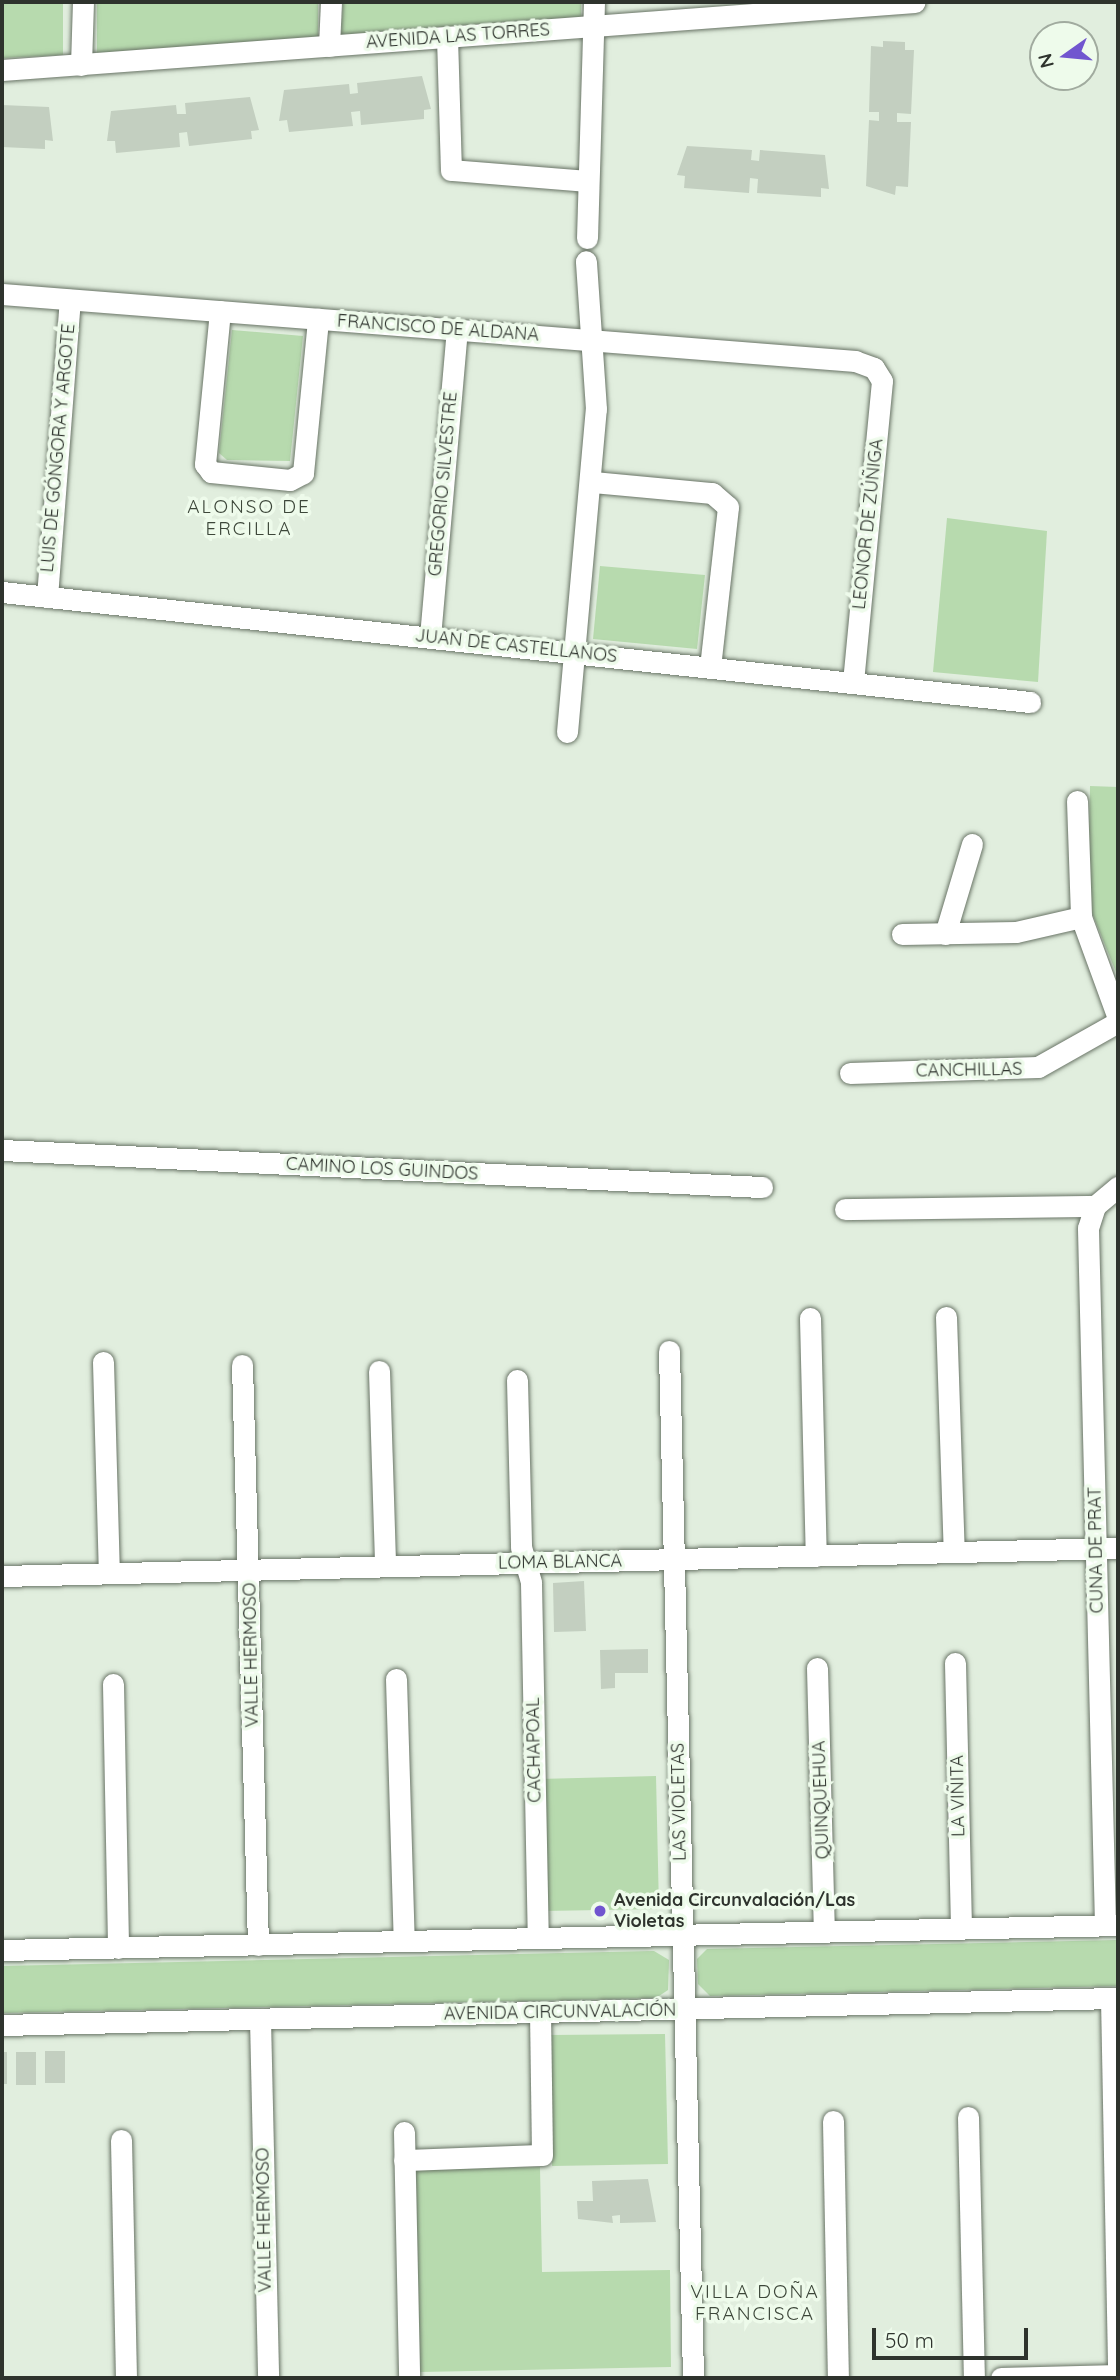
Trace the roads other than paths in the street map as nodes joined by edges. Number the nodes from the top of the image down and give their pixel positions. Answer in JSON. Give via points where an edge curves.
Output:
{"nodes":[{"id":1,"x":83,"y":2,"type":"edge"},
{"id":2,"x":331,"y":2,"type":"edge"},
{"id":3,"x":594,"y":2,"type":"edge"},
{"id":4,"x":914,"y":2,"type":"edge"},
{"id":5,"x":862,"y":4,"type":"edge"},
{"id":6,"x":593,"y":26,"type":"junction"},
{"id":7,"x":447,"y":37,"type":"junction"},
{"id":8,"x":329,"y":46,"type":"junction"},
{"id":9,"x":81,"y":65,"type":"junction"},
{"id":10,"x":2,"y":70,"type":"edge"},
{"id":11,"x":587,"y":181,"type":"junction"},
{"id":12,"x":587,"y":238,"type":"dead end"},
{"id":13,"x":586,"y":261,"type":"dead end"},
{"id":14,"x":2,"y":294,"type":"edge"},
{"id":15,"x":70,"y":300,"type":"junction"},
{"id":16,"x":220,"y":311,"type":"junction"},
{"id":17,"x":318,"y":319,"type":"junction"},
{"id":18,"x":457,"y":330,"type":"junction"},
{"id":19,"x":593,"y":340,"type":"junction"},
{"id":20,"x":874,"y":368,"type":"joint"},
{"id":21,"x":593,"y":482,"type":"junction"},
{"id":22,"x":2,"y":592,"type":"edge"},
{"id":23,"x":47,"y":597,"type":"junction"},
{"id":24,"x":430,"y":637,"type":"junction"},
{"id":25,"x":577,"y":653,"type":"junction"},
{"id":26,"x":710,"y":667,"type":"junction"},
{"id":27,"x":853,"y":682,"type":"junction"},
{"id":28,"x":1030,"y":702,"type":"dead end"},
{"id":29,"x":568,"y":732,"type":"dead end"},
{"id":30,"x":1077,"y":801,"type":"dead end"},
{"id":31,"x":972,"y":844,"type":"dead end"},
{"id":32,"x":1081,"y":917,"type":"junction"},
{"id":33,"x":902,"y":934,"type":"dead end"},
{"id":34,"x":945,"y":934,"type":"junction"},
{"id":35,"x":1118,"y":1020,"type":"edge"},
{"id":36,"x":850,"y":1073,"type":"dead end"},
{"id":37,"x":2,"y":1150,"type":"edge"},
{"id":38,"x":762,"y":1187,"type":"dead end"},
{"id":39,"x":1118,"y":1187,"type":"edge"},
{"id":40,"x":1095,"y":1206,"type":"junction"},
{"id":41,"x":845,"y":1209,"type":"dead end"},
{"id":42,"x":946,"y":1317,"type":"dead end"},
{"id":43,"x":810,"y":1318,"type":"dead end"},
{"id":44,"x":669,"y":1351,"type":"dead end"},
{"id":45,"x":103,"y":1362,"type":"dead end"},
{"id":46,"x":242,"y":1365,"type":"dead end"},
{"id":47,"x":379,"y":1371,"type":"dead end"},
{"id":48,"x":517,"y":1380,"type":"dead end"},
{"id":49,"x":1118,"y":1548,"type":"edge"},
{"id":50,"x":1096,"y":1549,"type":"junction"},
{"id":51,"x":954,"y":1552,"type":"junction"},
{"id":52,"x":816,"y":1556,"type":"junction"},
{"id":53,"x":674,"y":1559,"type":"junction"},
{"id":54,"x":525,"y":1563,"type":"junction"},
{"id":55,"x":385,"y":1566,"type":"junction"},
{"id":56,"x":248,"y":1569,"type":"junction"},
{"id":57,"x":109,"y":1573,"type":"junction"},
{"id":58,"x":2,"y":1576,"type":"edge"},
{"id":59,"x":956,"y":1663,"type":"dead end"},
{"id":60,"x":817,"y":1668,"type":"dead end"},
{"id":61,"x":396,"y":1679,"type":"dead end"},
{"id":62,"x":113,"y":1684,"type":"dead end"},
{"id":63,"x":1112,"y":1925,"type":"edge"},
{"id":64,"x":961,"y":1928,"type":"junction"},
{"id":65,"x":824,"y":1932,"type":"junction"},
{"id":66,"x":682,"y":1935,"type":"junction"},
{"id":67,"x":538,"y":1938,"type":"junction"},
{"id":68,"x":404,"y":1941,"type":"junction"},
{"id":69,"x":258,"y":1945,"type":"junction"},
{"id":70,"x":118,"y":1948,"type":"junction"},
{"id":71,"x":2,"y":1951,"type":"edge"},
{"id":72,"x":1115,"y":1998,"type":"edge"},
{"id":73,"x":684,"y":2009,"type":"junction"},
{"id":74,"x":540,"y":2012,"type":"junction"},
{"id":75,"x":260,"y":2019,"type":"junction"},
{"id":76,"x":2,"y":2025,"type":"edge"},
{"id":77,"x":968,"y":2117,"type":"dead end"},
{"id":78,"x":832,"y":2121,"type":"dead end"},
{"id":79,"x":404,"y":2132,"type":"dead end"},
{"id":80,"x":121,"y":2140,"type":"dead end"},
{"id":81,"x":404,"y":2160,"type":"junction"},
{"id":82,"x":1118,"y":2376,"type":"edge"},
{"id":83,"x":126,"y":2378,"type":"edge"},
{"id":84,"x":268,"y":2378,"type":"edge"},
{"id":85,"x":409,"y":2378,"type":"edge"},
{"id":86,"x":692,"y":2378,"type":"edge"},
{"id":87,"x":838,"y":2378,"type":"edge"},
{"id":88,"x":974,"y":2378,"type":"edge"},
{"id":89,"x":1001,"y":2378,"type":"edge"}],
"edges":[{"from":1,"to":9,"type":"street"},
{"from":2,"to":8,"type":"street"},
{"from":3,"to":6,"type":"street"},
{"from":4,"to":5,"type":"street","name":"AVENIDA LAS TORRES"},
{"from":5,"to":6,"type":"street","name":"AVENIDA LAS TORRES"},
{"from":6,"to":7,"type":"street","name":"AVENIDA LAS TORRES"},
{"from":6,"to":11,"type":"street"},
{"from":7,"to":8,"type":"street","name":"AVENIDA LAS TORRES"},
{"from":7,"to":11,"type":"street","via":[[451,170]]},
{"from":8,"to":9,"type":"street","name":"AVENIDA LAS TORRES"},
{"from":9,"to":10,"type":"street","name":"AVENIDA LAS TORRES"},
{"from":11,"to":12,"type":"street"},
{"from":13,"to":19,"type":"street"},
{"from":14,"to":15,"type":"street","name":"FRANCISCO DE ALDANA"},
{"from":15,"to":16,"type":"street","name":"FRANCISCO DE ALDANA"},
{"from":15,"to":23,"type":"street","name":"LUIS DE GÓNGORA Y ARGOTE"},
{"from":16,"to":17,"type":"street","name":"FRANCISCO DE ALDANA"},
{"from":16,"to":17,"type":"street","via":[[205,464],[211,472],[290,480],[303,473]]},
{"from":17,"to":18,"type":"street","name":"FRANCISCO DE ALDANA"},
{"from":18,"to":19,"type":"street","name":"FRANCISCO DE ALDANA"},
{"from":18,"to":24,"type":"street","name":"GREGORIO SILVESTRE"},
{"from":19,"to":20,"type":"street","name":"FRANCISCO DE ALDANA","via":[[855,361]]},
{"from":19,"to":21,"type":"street"},
{"from":20,"to":27,"type":"street","name":"LEONOR DE ZÚÑIGA","via":[[882,382]]},
{"from":21,"to":25,"type":"street"},
{"from":21,"to":26,"type":"street","via":[[712,493],[727,507]]},
{"from":22,"to":23,"type":"street","name":"JUAN DE CASTELLANOS"},
{"from":23,"to":24,"type":"street","name":"JUAN DE CASTELLANOS"},
{"from":24,"to":25,"type":"street","name":"JUAN DE CASTELLANOS"},
{"from":25,"to":26,"type":"street","name":"JUAN DE CASTELLANOS"},
{"from":25,"to":29,"type":"street"},
{"from":26,"to":27,"type":"street","name":"JUAN DE CASTELLANOS"},
{"from":27,"to":28,"type":"street","name":"JUAN DE CASTELLANOS"},
{"from":30,"to":32,"type":"street"},
{"from":31,"to":34,"type":"street"},
{"from":32,"to":34,"type":"street","via":[[1016,932]]},
{"from":32,"to":35,"type":"street"},
{"from":33,"to":34,"type":"street"},
{"from":35,"to":36,"type":"street","name":"CANCHILLAS","via":[[1032,1069]]},
{"from":37,"to":38,"type":"street","name":"CAMINO LOS GUINDOS"},
{"from":39,"to":40,"type":"street"},
{"from":40,"to":41,"type":"street"},
{"from":40,"to":50,"type":"street","name":"CUNA DE PRAT","via":[[1088,1228]]},
{"from":42,"to":51,"type":"street"},
{"from":43,"to":52,"type":"street"},
{"from":44,"to":53,"type":"street","name":"LAS VIOLETAS"},
{"from":45,"to":57,"type":"street"},
{"from":46,"to":56,"type":"street","name":"VALLE HERMOSO"},
{"from":47,"to":55,"type":"street"},
{"from":48,"to":54,"type":"street","name":"CACHAPOAL"},
{"from":49,"to":50,"type":"street","name":"LOMA BLANCA"},
{"from":50,"to":51,"type":"street","name":"LOMA BLANCA"},
{"from":50,"to":63,"type":"street","name":"CUNA DE PRAT"},
{"from":51,"to":52,"type":"street","name":"LOMA BLANCA"},
{"from":52,"to":53,"type":"street","name":"LOMA BLANCA"},
{"from":53,"to":54,"type":"street","name":"LOMA BLANCA"},
{"from":53,"to":66,"type":"street","name":"LAS VIOLETAS"},
{"from":54,"to":55,"type":"street","name":"LOMA BLANCA"},
{"from":54,"to":67,"type":"street","name":"CACHAPOAL"},
{"from":55,"to":56,"type":"street","name":"LOMA BLANCA"},
{"from":56,"to":57,"type":"street","name":"LOMA BLANCA"},
{"from":56,"to":69,"type":"street","name":"VALLE HERMOSO"},
{"from":57,"to":58,"type":"street","name":"LOMA BLANCA"},
{"from":59,"to":64,"type":"street","name":"LA VIÑITA"},
{"from":60,"to":65,"type":"street","name":"QUINQUEHUA"},
{"from":61,"to":68,"type":"street"},
{"from":62,"to":70,"type":"street"},
{"from":63,"to":64,"type":"street"},
{"from":64,"to":65,"type":"street"},
{"from":65,"to":66,"type":"street"},
{"from":66,"to":67,"type":"street"},
{"from":66,"to":73,"type":"street","name":"LAS VIOLETAS"},
{"from":67,"to":68,"type":"street"},
{"from":68,"to":69,"type":"street"},
{"from":69,"to":70,"type":"street"},
{"from":70,"to":71,"type":"street"},
{"from":72,"to":73,"type":"street","name":"AVENIDA CIRCUNVALACIÓN"},
{"from":72,"to":82,"type":"street"},
{"from":73,"to":74,"type":"street","name":"AVENIDA CIRCUNVALACIÓN"},
{"from":73,"to":86,"type":"street","name":"LAS VIOLETAS"},
{"from":74,"to":75,"type":"street","name":"AVENIDA CIRCUNVALACIÓN"},
{"from":74,"to":81,"type":"street","via":[[542,2155]]},
{"from":75,"to":76,"type":"street","name":"AVENIDA CIRCUNVALACIÓN"},
{"from":75,"to":84,"type":"street","name":"VALLE HERMOSO"},
{"from":77,"to":88,"type":"street"},
{"from":78,"to":87,"type":"street"},
{"from":79,"to":81,"type":"street"},
{"from":80,"to":83,"type":"street"},
{"from":81,"to":85,"type":"street"},
{"from":82,"to":89,"type":"street"}]}
